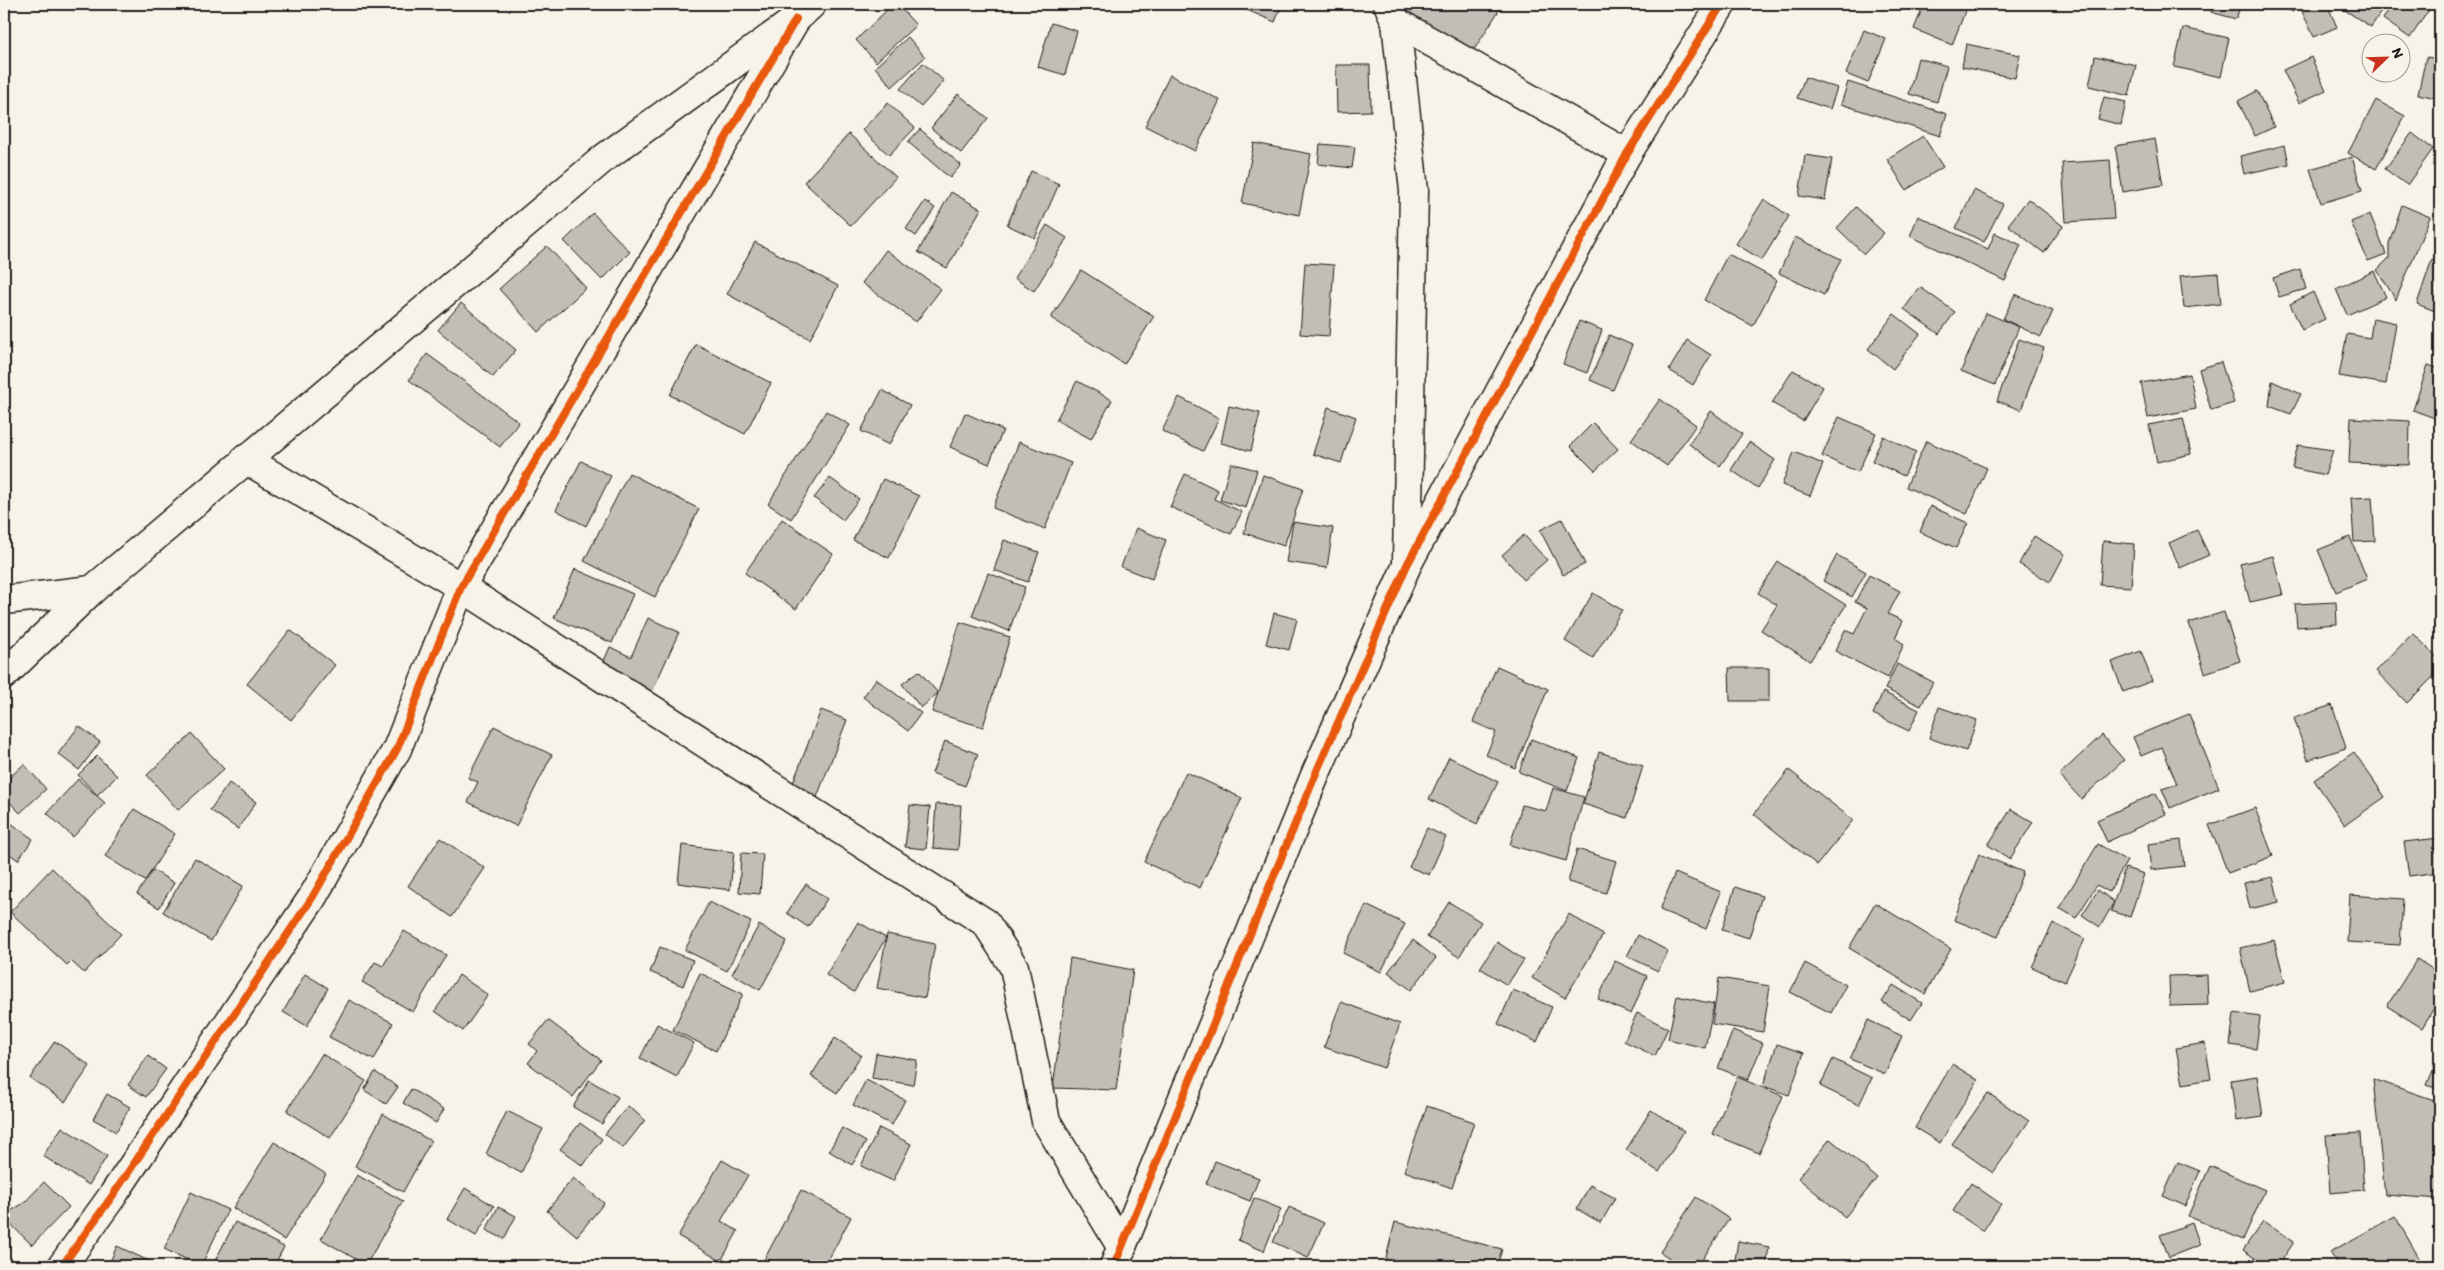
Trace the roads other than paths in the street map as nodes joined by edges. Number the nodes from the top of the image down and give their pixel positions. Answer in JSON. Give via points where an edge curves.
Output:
{"nodes":[{"id":1,"x":1722,"y":4,"type":"edge"},
{"id":2,"x":804,"y":11,"type":"edge"},
{"id":3,"x":1392,"y":13,"type":"edge"},
{"id":4,"x":1627,"y":154,"type":"junction"},
{"id":5,"x":245,"y":458,"type":"junction"},
{"id":6,"x":1407,"y":565,"type":"junction"},
{"id":7,"x":461,"y":587,"type":"junction"},
{"id":8,"x":92,"y":590,"type":"junction"},
{"id":9,"x":4,"y":600,"type":"edge"},
{"id":10,"x":4,"y":674,"type":"edge"},
{"id":11,"x":1118,"y":1257,"type":"edge"},
{"id":12,"x":62,"y":1266,"type":"edge"}],
"edges":[{"from":1,"to":4,"type":"street"},
{"from":2,"to":5,"type":"street","via":[[604,158]]},
{"from":2,"to":7,"type":"street"},
{"from":3,"to":4,"type":"street"},
{"from":3,"to":6,"type":"street","via":[[1414,191]]},
{"from":4,"to":6,"type":"street"},
{"from":5,"to":7,"type":"street"},
{"from":5,"to":8,"type":"street"},
{"from":6,"to":11,"type":"street","via":[[1316,773]]},
{"from":7,"to":11,"type":"street","via":[[986,923],[1014,967],[1046,1121]]},
{"from":7,"to":12,"type":"street","via":[[397,750],[312,898]]},
{"from":8,"to":9,"type":"street"},
{"from":8,"to":10,"type":"street"}]}
